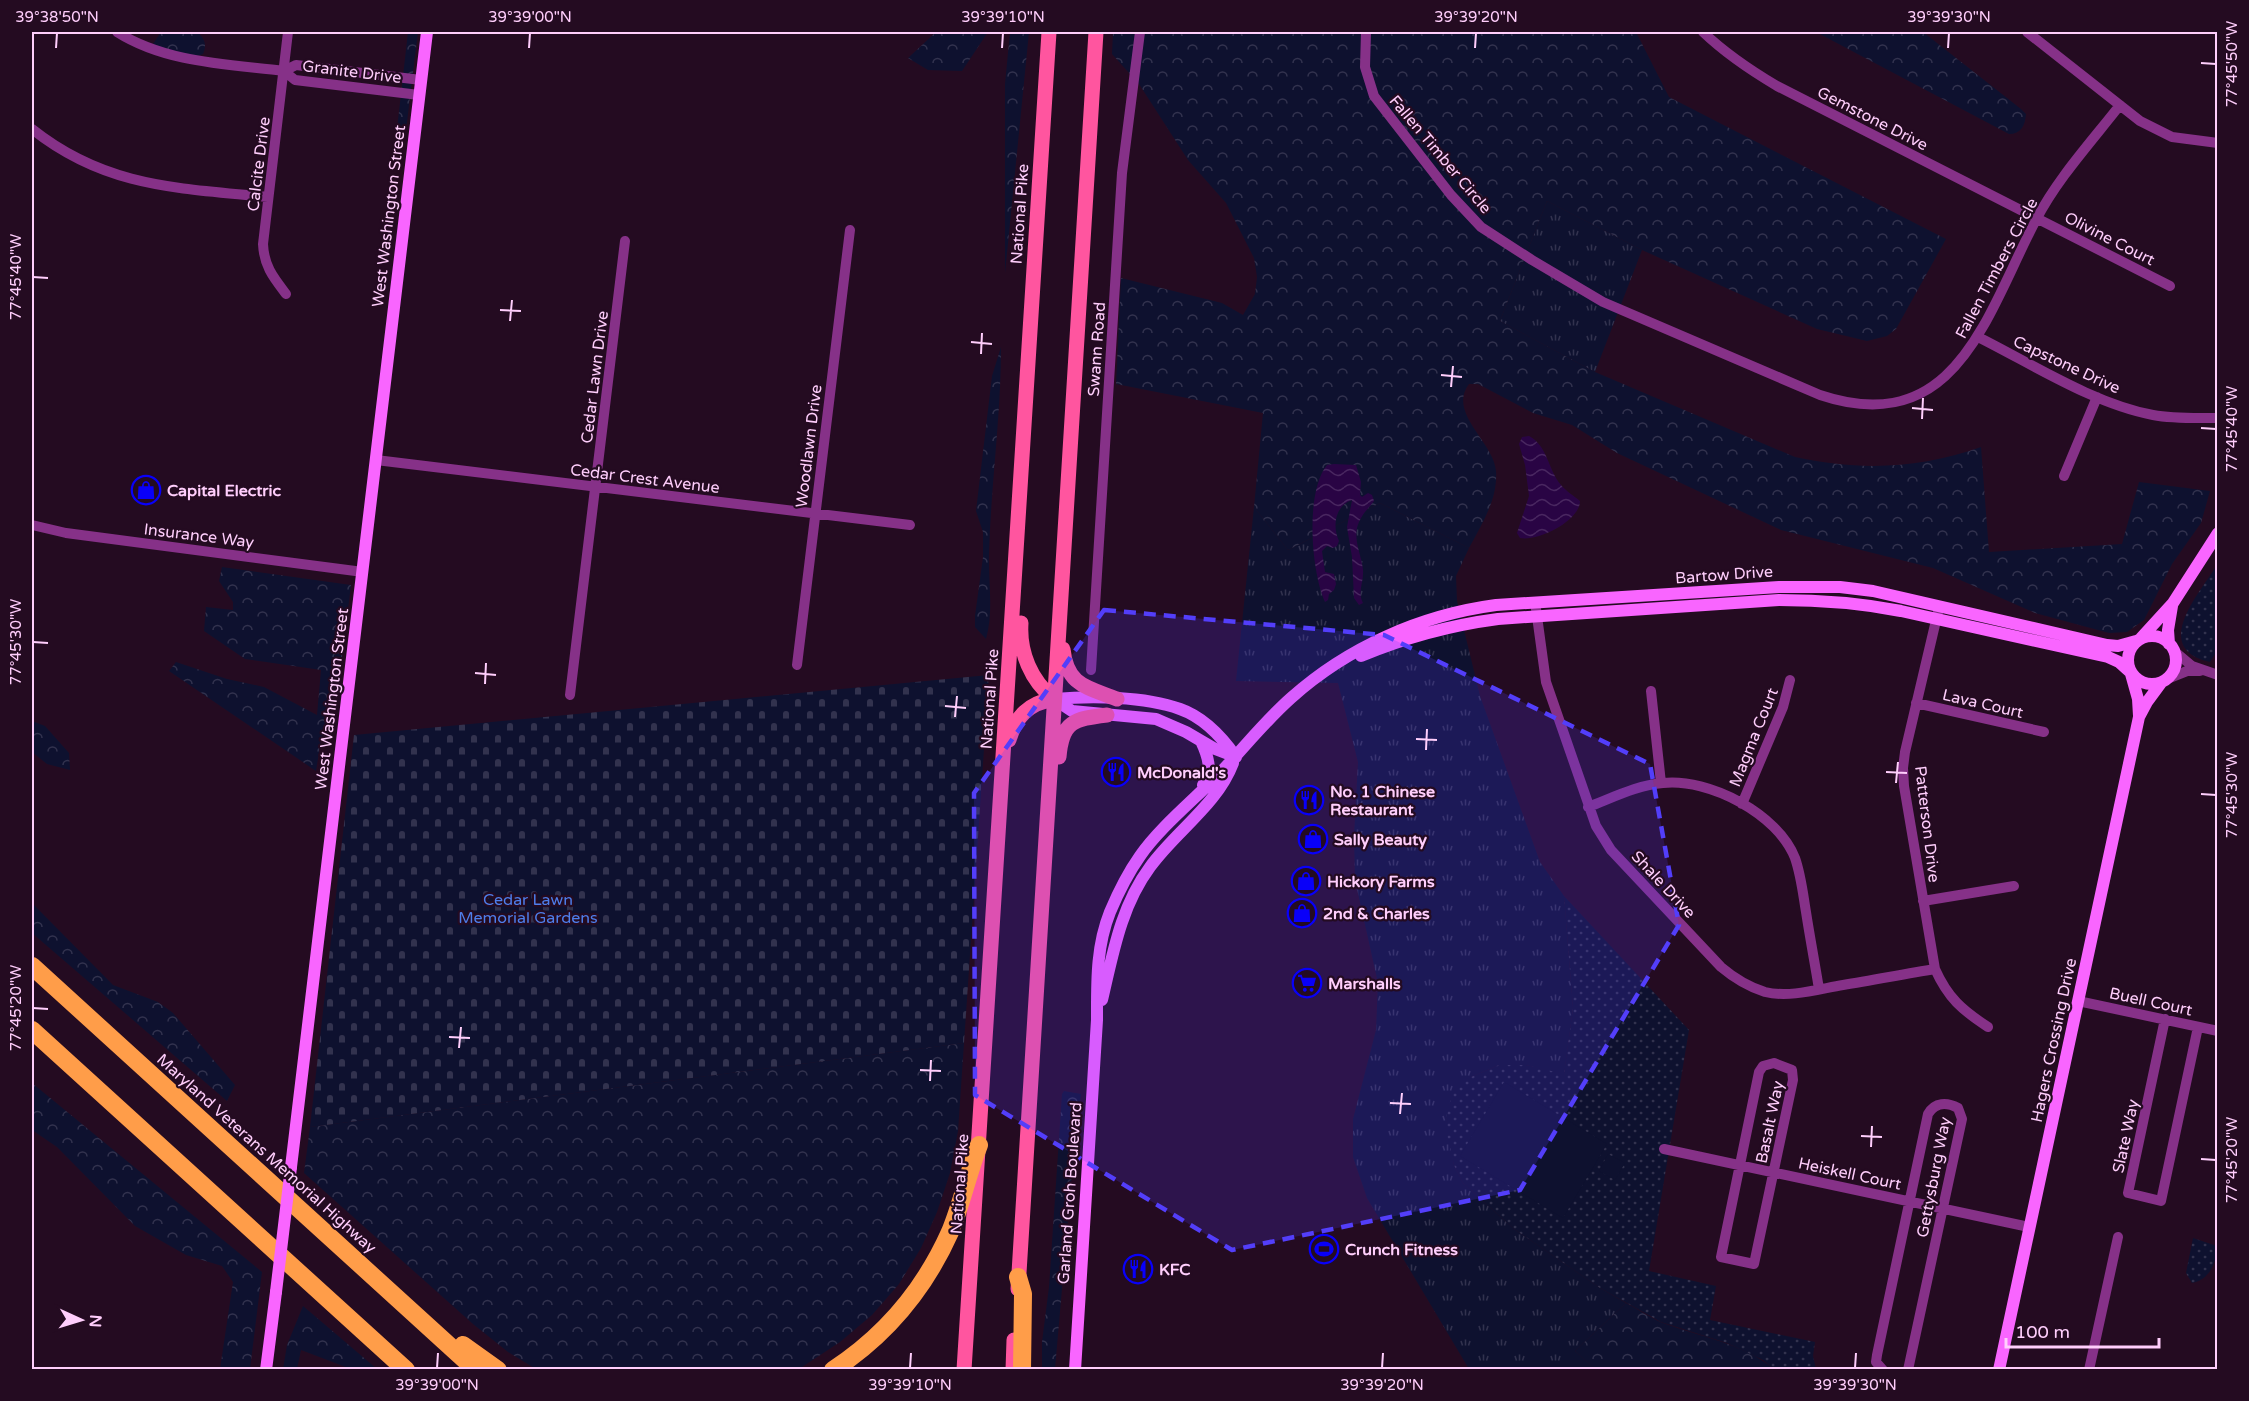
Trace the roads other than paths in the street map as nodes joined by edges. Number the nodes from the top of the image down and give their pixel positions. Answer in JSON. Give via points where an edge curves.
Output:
{"nodes":[{"id":1,"x":117,"y":32,"type":"edge"},
{"id":2,"x":288,"y":32,"type":"edge"},
{"id":3,"x":427,"y":32,"type":"edge"},
{"id":4,"x":1049,"y":32,"type":"edge"},
{"id":5,"x":1096,"y":32,"type":"edge"},
{"id":6,"x":1140,"y":32,"type":"edge"},
{"id":7,"x":1366,"y":32,"type":"edge"},
{"id":8,"x":1703,"y":32,"type":"edge"},
{"id":9,"x":2027,"y":32,"type":"edge"},
{"id":10,"x":284,"y":71,"type":"junction"},
{"id":11,"x":421,"y":80,"type":"junction"},
{"id":12,"x":419,"y":95,"type":"junction"},
{"id":13,"x":2120,"y":105,"type":"junction"},
{"id":14,"x":32,"y":129,"type":"edge"},
{"id":15,"x":2217,"y":143,"type":"edge"},
{"id":16,"x":268,"y":197,"type":"junction"},
{"id":17,"x":2037,"y":217,"type":"junction"},
{"id":18,"x":850,"y":230,"type":"dead end"},
{"id":19,"x":625,"y":241,"type":"dead end"},
{"id":20,"x":2170,"y":286,"type":"dead end"},
{"id":21,"x":286,"y":294,"type":"dead end"},
{"id":22,"x":1603,"y":302,"type":"joint"},
{"id":23,"x":1978,"y":337,"type":"junction"},
{"id":24,"x":2097,"y":398,"type":"junction"},
{"id":25,"x":2217,"y":418,"type":"edge"},
{"id":26,"x":376,"y":460,"type":"junction"},
{"id":27,"x":2064,"y":476,"type":"dead end"},
{"id":28,"x":596,"y":487,"type":"junction"},
{"id":29,"x":1021,"y":492,"type":"junction"},
{"id":30,"x":815,"y":514,"type":"junction"},
{"id":31,"x":32,"y":525,"type":"edge"},
{"id":32,"x":910,"y":525,"type":"dead end"},
{"id":33,"x":2217,"y":533,"type":"edge"},
{"id":34,"x":363,"y":572,"type":"junction"},
{"id":35,"x":1536,"y":602,"type":"junction"},
{"id":36,"x":2173,"y":603,"type":"junction"},
{"id":37,"x":1940,"y":606,"type":"junction"},
{"id":38,"x":1059,"y":615,"type":"junction"},
{"id":39,"x":1537,"y":616,"type":"junction"},
{"id":40,"x":1935,"y":620,"type":"junction"},
{"id":41,"x":2138,"y":640,"type":"junction"},
{"id":42,"x":2171,"y":647,"type":"junction"},
{"id":43,"x":797,"y":665,"type":"dead end"},
{"id":44,"x":1091,"y":670,"type":"dead end"},
{"id":45,"x":2200,"y":670,"type":"junction"},
{"id":46,"x":1322,"y":672,"type":"junction"},
{"id":47,"x":2130,"y":672,"type":"junction"},
{"id":48,"x":2217,"y":675,"type":"edge"},
{"id":49,"x":1790,"y":680,"type":"dead end"},
{"id":50,"x":2164,"y":681,"type":"junction"},
{"id":51,"x":1651,"y":691,"type":"dead end"},
{"id":52,"x":570,"y":695,"type":"dead end"},
{"id":53,"x":1054,"y":699,"type":"junction"},
{"id":54,"x":1118,"y":699,"type":"junction"},
{"id":55,"x":1916,"y":703,"type":"junction"},
{"id":56,"x":1107,"y":716,"type":"junction"},
{"id":57,"x":2139,"y":717,"type":"junction"},
{"id":58,"x":2044,"y":732,"type":"dead end"},
{"id":59,"x":1201,"y":741,"type":"junction"},
{"id":60,"x":1236,"y":757,"type":"junction"},
{"id":61,"x":1002,"y":761,"type":"junction"},
{"id":62,"x":1661,"y":783,"type":"junction"},
{"id":63,"x":1199,"y":792,"type":"junction"},
{"id":64,"x":1742,"y":804,"type":"junction"},
{"id":65,"x":1588,"y":807,"type":"junction"},
{"id":66,"x":2014,"y":886,"type":"dead end"},
{"id":67,"x":1923,"y":901,"type":"junction"},
{"id":68,"x":32,"y":966,"type":"edge"},
{"id":69,"x":1935,"y":969,"type":"junction"},
{"id":70,"x":1819,"y":989,"type":"junction"},
{"id":71,"x":2078,"y":1001,"type":"junction"},
{"id":72,"x":1035,"y":1018,"type":"junction"},
{"id":73,"x":2165,"y":1019,"type":"junction"},
{"id":74,"x":1097,"y":1020,"type":"junction"},
{"id":75,"x":1988,"y":1027,"type":"dead end"},
{"id":76,"x":2198,"y":1027,"type":"junction"},
{"id":77,"x":32,"y":1030,"type":"edge"},
{"id":78,"x":2217,"y":1031,"type":"edge"},
{"id":79,"x":979,"y":1145,"type":"junction"},
{"id":80,"x":1664,"y":1149,"type":"dead end"},
{"id":81,"x":1739,"y":1165,"type":"junction"},
{"id":82,"x":1774,"y":1172,"type":"junction"},
{"id":83,"x":1909,"y":1201,"type":"junction"},
{"id":84,"x":1943,"y":1208,"type":"junction"},
{"id":85,"x":308,"y":1218,"type":"junction"},
{"id":86,"x":2029,"y":1227,"type":"junction"},
{"id":87,"x":2118,"y":1237,"type":"dead end"},
{"id":88,"x":1018,"y":1277,"type":"junction"},
{"id":89,"x":266,"y":1370,"type":"edge"},
{"id":90,"x":406,"y":1370,"type":"edge"},
{"id":91,"x":476,"y":1370,"type":"edge"},
{"id":92,"x":498,"y":1370,"type":"edge"},
{"id":93,"x":833,"y":1370,"type":"edge"},
{"id":94,"x":964,"y":1370,"type":"edge"},
{"id":95,"x":1012,"y":1370,"type":"edge"},
{"id":96,"x":1022,"y":1370,"type":"edge"},
{"id":97,"x":1075,"y":1370,"type":"edge"},
{"id":98,"x":1883,"y":1370,"type":"edge"},
{"id":99,"x":1908,"y":1370,"type":"edge"},
{"id":100,"x":1999,"y":1370,"type":"edge"},
{"id":101,"x":2089,"y":1370,"type":"edge"}],
"edges":[{"from":1,"to":10,"type":"street","name":"Granite Drive","via":[[175,56]]},
{"from":2,"to":10,"type":"street","name":"Calcite Drive"},
{"from":3,"to":11,"type":"street","name":"West Washington Street"},
{"from":4,"to":29,"type":"main road","name":"National Pike"},
{"from":5,"to":38,"type":"main road"},
{"from":6,"to":44,"type":"street","name":"Swann Road","via":[[1122,173]]},
{"from":7,"to":22,"type":"street","name":"Fallen Timber Circle","via":[[1365,67],[1374,96],[1451,195],[1481,226]]},
{"from":8,"to":17,"type":"street","name":"Gemstone Drive","via":[[1732,57],[1777,86]]},
{"from":9,"to":13,"type":"street"},
{"from":10,"to":11,"type":"street","name":"Granite Drive","via":[[296,65]]},
{"from":10,"to":12,"type":"street","name":"Granite Drive","via":[[295,80]]},
{"from":10,"to":16,"type":"street","name":"Calcite Drive"},
{"from":11,"to":12,"type":"street","name":"West Washington Street"},
{"from":12,"to":26,"type":"street","name":"West Washington Street"},
{"from":13,"to":15,"type":"street","via":[[2140,121],[2172,137]]},
{"from":13,"to":17,"type":"street","name":"Fallen Timbers Circle"},
{"from":14,"to":16,"type":"street","via":[[82,162],[130,180]]},
{"from":16,"to":21,"type":"street","name":"Calcite Drive","via":[[264,255],[268,271]]},
{"from":17,"to":20,"type":"street","name":"Olivine Court"},
{"from":17,"to":23,"type":"street","name":"Fallen Timbers Circle"},
{"from":18,"to":30,"type":"street","name":"Woodlawn Drive"},
{"from":19,"to":28,"type":"street","name":"Cedar Lawn Drive"},
{"from":22,"to":23,"type":"street","name":"Fallen Timbers Circle","via":[[1820,395],[1862,405],[1908,399],[1927,390],[1959,364]]},
{"from":23,"to":24,"type":"street","name":"Capstone Drive"},
{"from":24,"to":25,"type":"street","name":"Capstone Drive","via":[[2154,415]]},
{"from":24,"to":27,"type":"street"},
{"from":26,"to":28,"type":"street","name":"Cedar Crest Avenue"},
{"from":26,"to":34,"type":"street","name":"West Washington Street"},
{"from":28,"to":30,"type":"street","name":"Cedar Crest Avenue"},
{"from":28,"to":52,"type":"street","name":"Cedar Lawn Drive"},
{"from":29,"to":53,"type":"main road","via":[[1026,503],[1020,636],[1036,680]]},
{"from":29,"to":61,"type":"main road","name":"National Pike"},
{"from":30,"to":32,"type":"street","name":"Cedar Crest Avenue"},
{"from":30,"to":43,"type":"street","name":"Woodlawn Drive"},
{"from":31,"to":34,"type":"street","name":"Insurance Way","via":[[66,533]]},
{"from":33,"to":36,"type":"street"},
{"from":34,"to":89,"type":"street","name":"West Washington Street","bridge":true},
{"from":35,"to":37,"type":"street","name":"Bartow Drive","via":[[1808,587],[1873,591]]},
{"from":35,"to":39,"type":"street","name":"Shale Drive"},
{"from":35,"to":46,"type":"street","name":"Bartow Drive","via":[[1467,609],[1435,618],[1363,647]]},
{"from":36,"to":41,"type":"street"},
{"from":36,"to":42,"type":"street","via":[[2168,630]]},
{"from":37,"to":40,"type":"street","name":"Patterson Drive"},
{"from":37,"to":41,"type":"street","name":"Bartow Drive","via":[[2107,645],[2128,645]]},
{"from":38,"to":53,"type":"main road"},
{"from":38,"to":54,"type":"main road","via":[[1068,673],[1074,681]]},
{"from":39,"to":40,"type":"street","name":"Bartow Drive","via":[[1810,600],[1870,605]]},
{"from":39,"to":46,"type":"street","name":"Bartow Drive","via":[[1471,622]]},
{"from":39,"to":65,"type":"street","name":"Shale Drive","via":[[1546,682]]},
{"from":40,"to":47,"type":"street","name":"Bartow Drive","via":[[2108,657]]},
{"from":40,"to":55,"type":"street","name":"Patterson Drive"},
{"from":41,"to":42,"type":"street","via":[[2152,636]]},
{"from":41,"to":47,"type":"street","via":[[2127,658]]},
{"from":42,"to":45,"type":"street"},
{"from":42,"to":50,"type":"street","via":[[2175,667]]},
{"from":45,"to":48,"type":"street"},
{"from":45,"to":50,"type":"street"},
{"from":46,"to":60,"type":"street","name":"Bartow Drive","via":[[1284,705]]},
{"from":47,"to":50,"type":"street","via":[[2140,682],[2151,685]]},
{"from":47,"to":57,"type":"street","name":"Hagers Crossing Drive"},
{"from":49,"to":64,"type":"street","name":"Magma Court","via":[[1784,707]]},
{"from":50,"to":57,"type":"street","name":"Hagers Crossing Drive"},
{"from":51,"to":62,"type":"street"},
{"from":53,"to":54,"type":"street"},
{"from":53,"to":56,"type":"street","via":[[1072,711]]},
{"from":53,"to":61,"type":"main road","via":[[1041,701],[1018,718]]},
{"from":53,"to":72,"type":"main road"},
{"from":54,"to":60,"type":"street","via":[[1181,709],[1212,729]]},
{"from":55,"to":58,"type":"street","name":"Lava Court"},
{"from":55,"to":67,"type":"street","name":"Patterson Drive","via":[[1903,768]]},
{"from":56,"to":59,"type":"street","via":[[1156,719]]},
{"from":56,"to":72,"type":"main road","via":[[1073,722],[1061,739],[1042,1004]]},
{"from":57,"to":71,"type":"street","name":"Hagers Crossing Drive"},
{"from":59,"to":60,"type":"street"},
{"from":59,"to":63,"type":"street","via":[[1209,770]]},
{"from":60,"to":63,"type":"street","name":"Garland Groh Boulevard"},
{"from":60,"to":74,"type":"street","name":"Garland Groh Boulevard","via":[[1224,786],[1150,867],[1135,892],[1115,943]]},
{"from":61,"to":79,"type":"main road","name":"National Pike"},
{"from":62,"to":64,"type":"street","via":[[1695,785]]},
{"from":62,"to":65,"type":"street"},
{"from":63,"to":74,"type":"street","name":"Garland Groh Boulevard","via":[[1141,854],[1110,913],[1097,964]]},
{"from":64,"to":70,"type":"street","via":[[1774,827],[1795,858]]},
{"from":65,"to":70,"type":"street","name":"Shale Drive","via":[[1611,850],[1721,968],[1767,992]]},
{"from":66,"to":67,"type":"street"},
{"from":67,"to":69,"type":"street","name":"Patterson Drive"},
{"from":68,"to":85,"type":"highway","name":"Maryland Veterans Memorial Highway"},
{"from":69,"to":70,"type":"street","name":"Shale Drive"},
{"from":69,"to":75,"type":"street","name":"Patterson Drive","via":[[1952,999]]},
{"from":71,"to":73,"type":"street","name":"Buell Court"},
{"from":71,"to":86,"type":"street","name":"Hagers Crossing Drive"},
{"from":72,"to":88,"type":"main road"},
{"from":73,"to":76,"type":"street","name":"Buell Court"},
{"from":73,"to":76,"type":"street","name":"Slate Way","via":[[2128,1193],[2161,1201]]},
{"from":74,"to":97,"type":"street","name":"Garland Groh Boulevard"},
{"from":76,"to":78,"type":"street","name":"Buell Court"},
{"from":77,"to":90,"type":"highway"},
{"from":79,"to":93,"type":"highway","via":[[950,1231],[932,1267],[883,1330]]},
{"from":79,"to":94,"type":"main road","name":"National Pike"},
{"from":80,"to":81,"type":"street","name":"Heiskell Court"},
{"from":81,"to":82,"type":"street","name":"Heiskell Court"},
{"from":81,"to":82,"type":"street","name":"Basalt Way","via":[[1721,1257],[1732,1260],[1754,1264]]},
{"from":81,"to":82,"type":"street","name":"Basalt Way","via":[[1759,1072],[1763,1066],[1774,1063],[1792,1070],[1793,1075]]},
{"from":82,"to":83,"type":"street","name":"Heiskell Court"},
{"from":83,"to":84,"type":"street","name":"Heiskell Court"},
{"from":83,"to":84,"type":"street","name":"Gettysburg Way","via":[[1928,1114],[1941,1104],[1953,1105],[1962,1119]]},
{"from":83,"to":98,"type":"street","name":"Gettysburg Way","via":[[1877,1355],[1876,1362]]},
{"from":84,"to":86,"type":"street","name":"Heiskell Court"},
{"from":84,"to":99,"type":"street","name":"Gettysburg Way"},
{"from":85,"to":91,"type":"highway","name":"Maryland Veterans Memorial Highway"},
{"from":85,"to":92,"type":"highway"},
{"from":86,"to":100,"type":"street","name":"Hagers Crossing Drive"},
{"from":87,"to":101,"type":"street"},
{"from":88,"to":95,"type":"main road"},
{"from":88,"to":96,"type":"highway","via":[[1023,1294]]}]}
